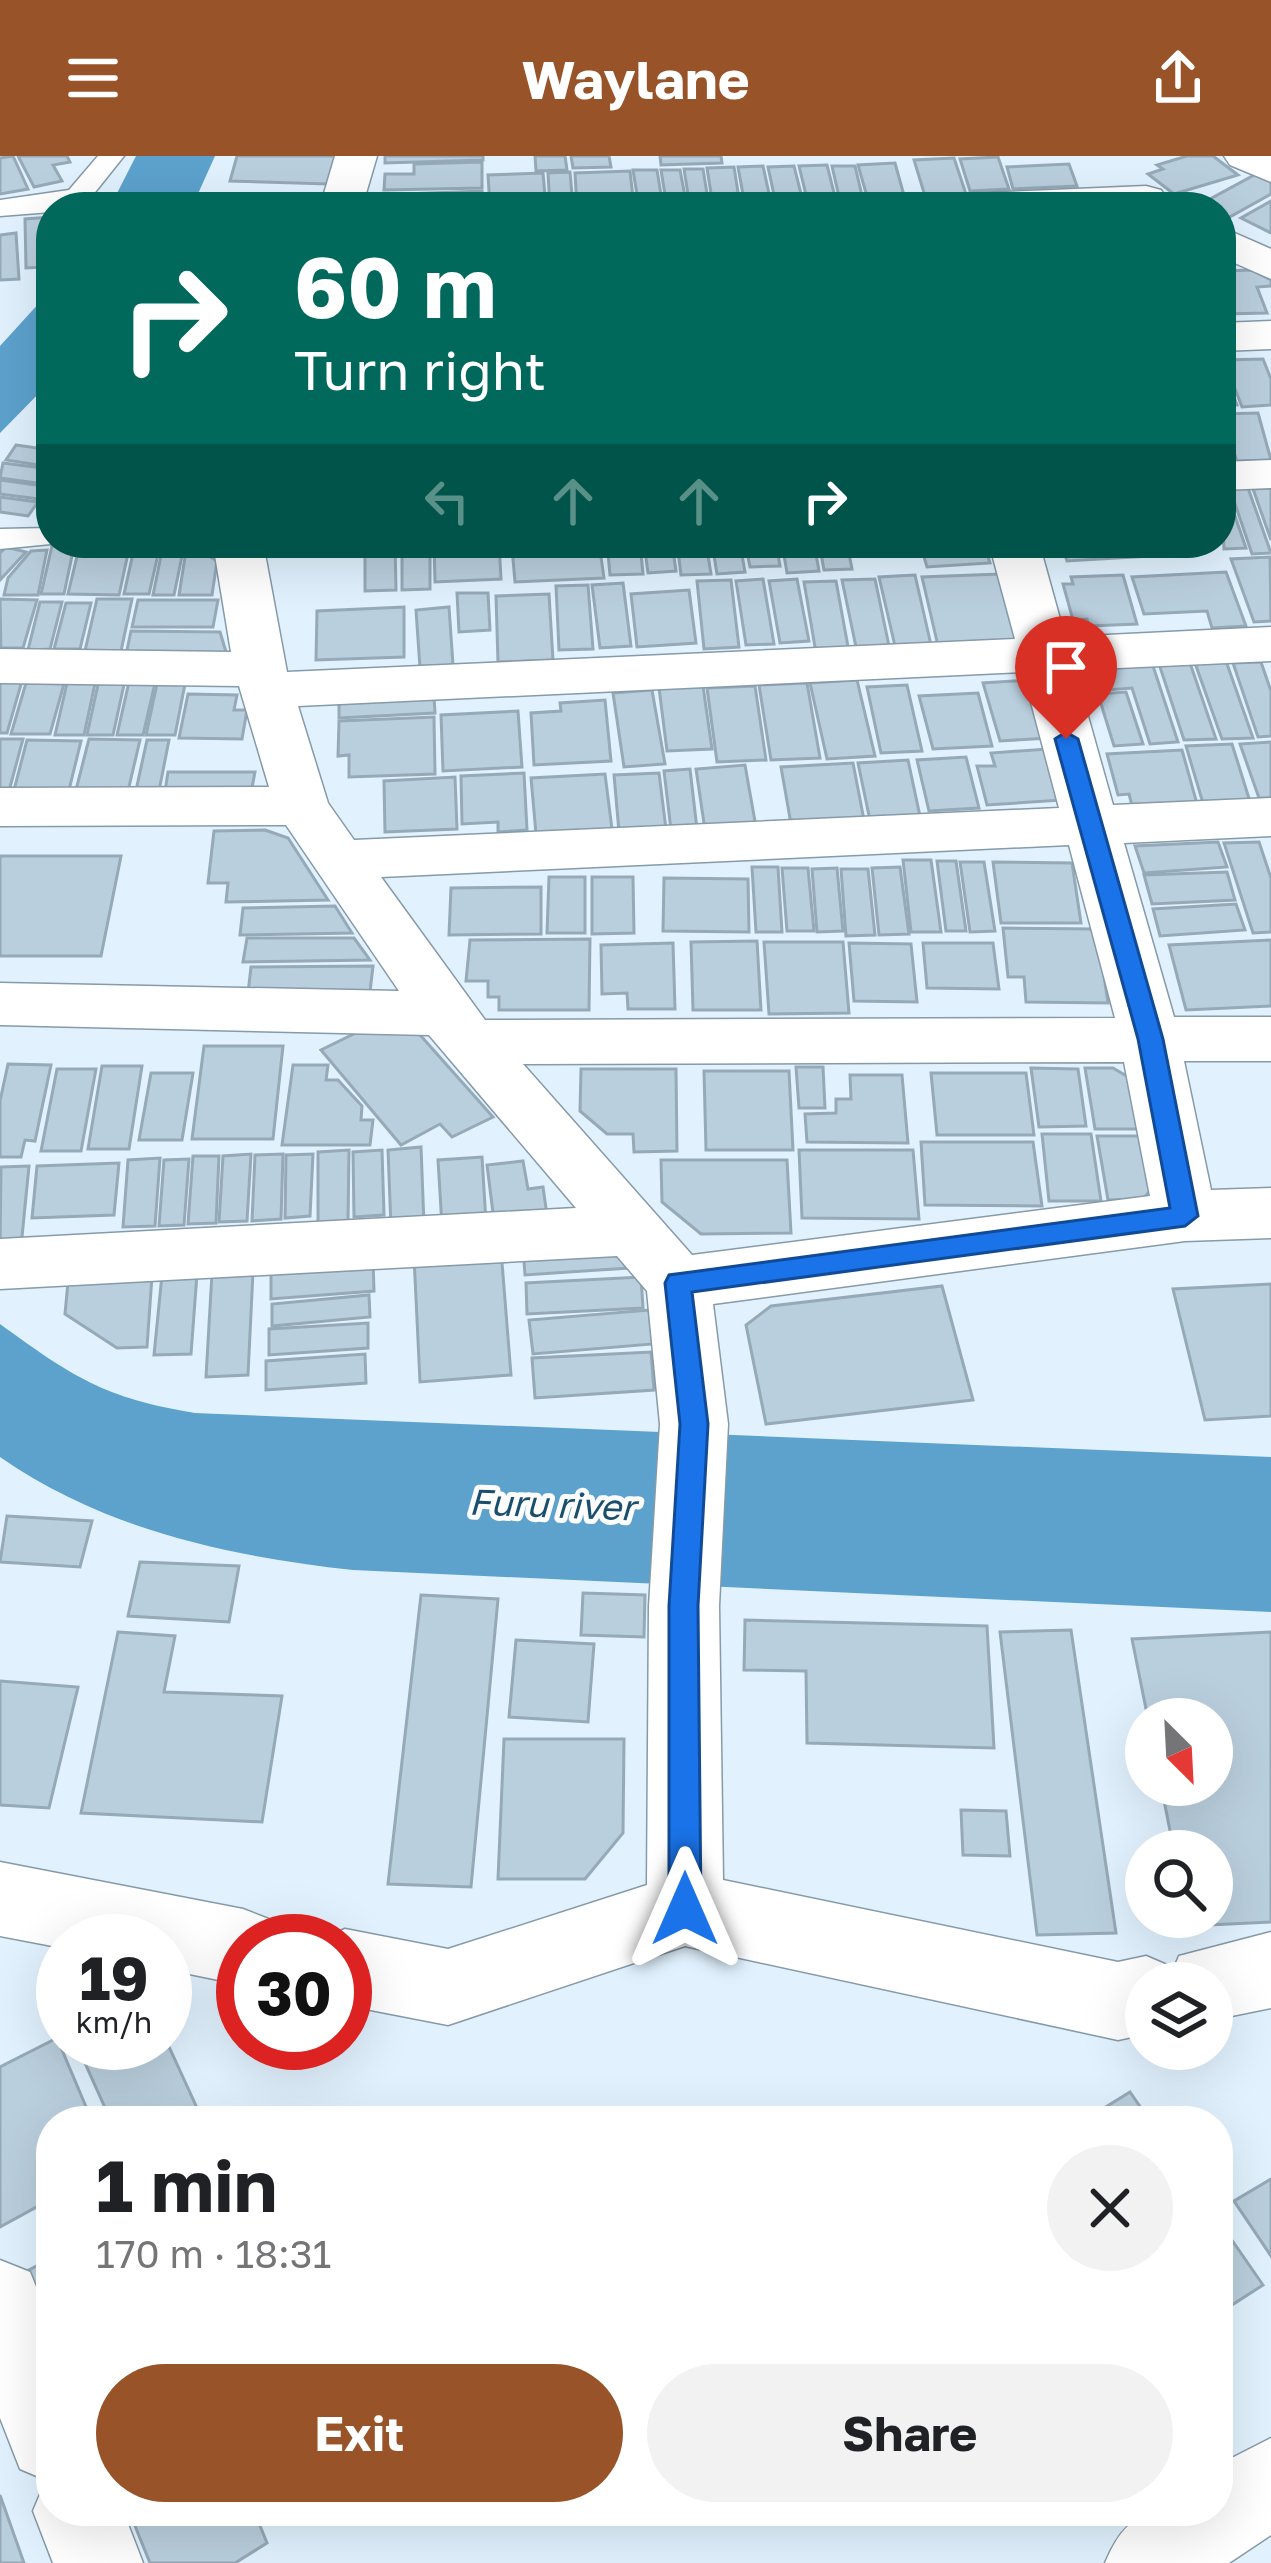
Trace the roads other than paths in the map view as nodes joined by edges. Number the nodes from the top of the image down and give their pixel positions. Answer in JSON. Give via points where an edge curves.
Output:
{"nodes":[{"id":1,"x":111,"y":156,"type":"edge"},
{"id":2,"x":356,"y":156,"type":"edge"},
{"id":3,"x":1085,"y":156,"type":"edge"},
{"id":4,"x":1245,"y":156,"type":"edge"},
{"id":5,"x":1271,"y":170,"type":"edge"},
{"id":6,"x":88,"y":192,"type":"edge"},
{"id":7,"x":345,"y":192,"type":"edge"},
{"id":8,"x":1137,"y":192,"type":"edge"},
{"id":9,"x":36,"y":205,"type":"edge"},
{"id":10,"x":0,"y":208,"type":"edge"},
{"id":11,"x":1236,"y":248,"type":"edge"},
{"id":12,"x":1271,"y":266,"type":"edge"},
{"id":13,"x":1271,"y":335,"type":"edge"},
{"id":14,"x":1236,"y":337,"type":"edge"},
{"id":15,"x":1271,"y":474,"type":"edge"},
{"id":16,"x":1236,"y":475,"type":"edge"},
{"id":17,"x":36,"y":537,"type":"edge"},
{"id":18,"x":0,"y":538,"type":"edge"},
{"id":19,"x":241,"y":558,"type":"edge"},
{"id":20,"x":1018,"y":558,"type":"edge"},
{"id":21,"x":1271,"y":644,"type":"edge"},
{"id":22,"x":1046,"y":656,"type":"junction"},
{"id":23,"x":0,"y":666,"type":"edge"},
{"id":24,"x":263,"y":680,"type":"junction"},
{"id":25,"x":302,"y":806,"type":"junction"},
{"id":26,"x":0,"y":807,"type":"edge"},
{"id":27,"x":1271,"y":817,"type":"edge"},
{"id":28,"x":1087,"y":823,"type":"junction"},
{"id":29,"x":339,"y":860,"type":"junction"},
{"id":30,"x":0,"y":1004,"type":"edge"},
{"id":31,"x":456,"y":1028,"type":"junction"},
{"id":32,"x":1150,"y":1039,"type":"junction"},
{"id":33,"x":1271,"y":1039,"type":"edge"},
{"id":34,"x":1271,"y":1213,"type":"edge"},
{"id":35,"x":1185,"y":1216,"type":"junction"},
{"id":36,"x":632,"y":1230,"type":"junction"},
{"id":37,"x":0,"y":1264,"type":"edge"},
{"id":38,"x":678,"y":1283,"type":"junction"},
{"id":39,"x":0,"y":1899,"type":"edge"},
{"id":40,"x":685,"y":1909,"type":"junction"},
{"id":41,"x":216,"y":1942,"type":"edge"},
{"id":42,"x":1271,"y":1970,"type":"edge"},
{"id":43,"x":372,"y":1972,"type":"edge"},
{"id":44,"x":1233,"y":1978,"type":"edge"},
{"id":45,"x":1125,"y":2000,"type":"edge"},
{"id":46,"x":0,"y":2302,"type":"edge"},
{"id":47,"x":36,"y":2398,"type":"edge"},
{"id":48,"x":1271,"y":2482,"type":"edge"},
{"id":49,"x":1233,"y":2507,"type":"edge"},
{"id":50,"x":84,"y":2526,"type":"edge"},
{"id":51,"x":1205,"y":2526,"type":"edge"},
{"id":52,"x":98,"y":2563,"type":"edge"},
{"id":53,"x":1150,"y":2563,"type":"edge"}],
"edges":[{"from":1,"to":6,"type":"lane"},
{"from":2,"to":7,"type":"street"},
{"from":3,"to":8,"type":"street"},
{"from":4,"to":5,"type":"street"},
{"from":9,"to":10,"type":"lane"},
{"from":11,"to":12,"type":"street"},
{"from":13,"to":14,"type":"street"},
{"from":15,"to":16,"type":"street"},
{"from":17,"to":18,"type":"lane"},
{"from":19,"to":24,"type":"street"},
{"from":20,"to":22,"type":"street"},
{"from":21,"to":22,"type":"street"},
{"from":22,"to":24,"type":"street"},
{"from":22,"to":28,"type":"street"},
{"from":23,"to":24,"type":"street"},
{"from":24,"to":25,"type":"street"},
{"from":25,"to":26,"type":"street"},
{"from":25,"to":29,"type":"street"},
{"from":27,"to":28,"type":"street"},
{"from":28,"to":29,"type":"street"},
{"from":28,"to":32,"type":"street"},
{"from":29,"to":31,"type":"street"},
{"from":30,"to":31,"type":"street"},
{"from":31,"to":32,"type":"street"},
{"from":31,"to":36,"type":"street"},
{"from":32,"to":33,"type":"street"},
{"from":32,"to":35,"type":"street"},
{"from":34,"to":35,"type":"street"},
{"from":35,"to":38,"type":"street"},
{"from":36,"to":37,"type":"street"},
{"from":36,"to":38,"type":"street"},
{"from":38,"to":40,"type":"street","via":[[694,1424],[684,1606]]},
{"from":39,"to":41,"type":"street"},
{"from":40,"to":43,"type":"street","via":[[448,1987]]},
{"from":40,"to":45,"type":"street"},
{"from":42,"to":44,"type":"street"},
{"from":46,"to":47,"type":"street"},
{"from":48,"to":49,"type":"street"},
{"from":50,"to":52,"type":"street"},
{"from":51,"to":53,"type":"street"}]}
